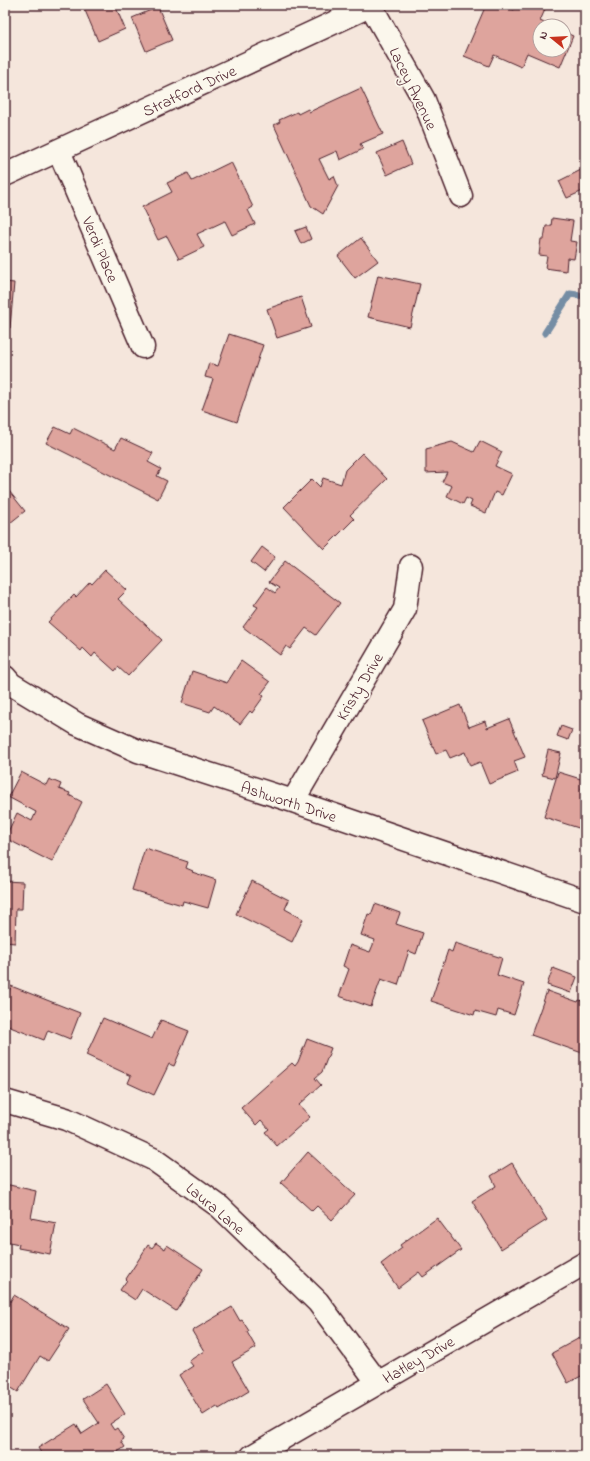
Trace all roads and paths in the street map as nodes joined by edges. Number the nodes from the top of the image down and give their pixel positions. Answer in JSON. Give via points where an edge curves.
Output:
{"nodes":[{"id":1,"x":372,"y":5,"type":"edge"},
{"id":2,"x":59,"y":150,"type":"junction"},
{"id":3,"x":5,"y":175,"type":"edge"},
{"id":4,"x":461,"y":196,"type":"dead end"},
{"id":5,"x":143,"y":347,"type":"dead end"},
{"id":6,"x":411,"y":566,"type":"dead end"},
{"id":7,"x":5,"y":677,"type":"edge"},
{"id":8,"x":292,"y":801,"type":"junction"},
{"id":9,"x":585,"y":901,"type":"edge"},
{"id":10,"x":5,"y":1101,"type":"edge"},
{"id":11,"x":585,"y":1263,"type":"edge"},
{"id":12,"x":378,"y":1383,"type":"junction"},
{"id":13,"x":252,"y":1456,"type":"edge"}],
"edges":[{"from":1,"to":2,"type":"street","name":"Stratford Drive"},
{"from":1,"to":4,"type":"street","name":"Lacey Avenue","via":[[424,100]]},
{"from":2,"to":3,"type":"street","name":"Stratford Drive"},
{"from":2,"to":5,"type":"street","name":"Verdi Place"},
{"from":6,"to":8,"type":"street","name":"Kristy Drive","via":[[405,609]]},
{"from":7,"to":8,"type":"street","name":"Ashworth Drive","via":[[11,684],[77,724],[138,751]]},
{"from":8,"to":9,"type":"street","name":"Ashworth Drive"},
{"from":10,"to":12,"type":"street","name":"Laura Lane","via":[[66,1119],[153,1159],[220,1207],[318,1302]]},
{"from":11,"to":12,"type":"street","name":"Hatley Drive"},
{"from":12,"to":13,"type":"street","name":"Hatley Drive"}]}
